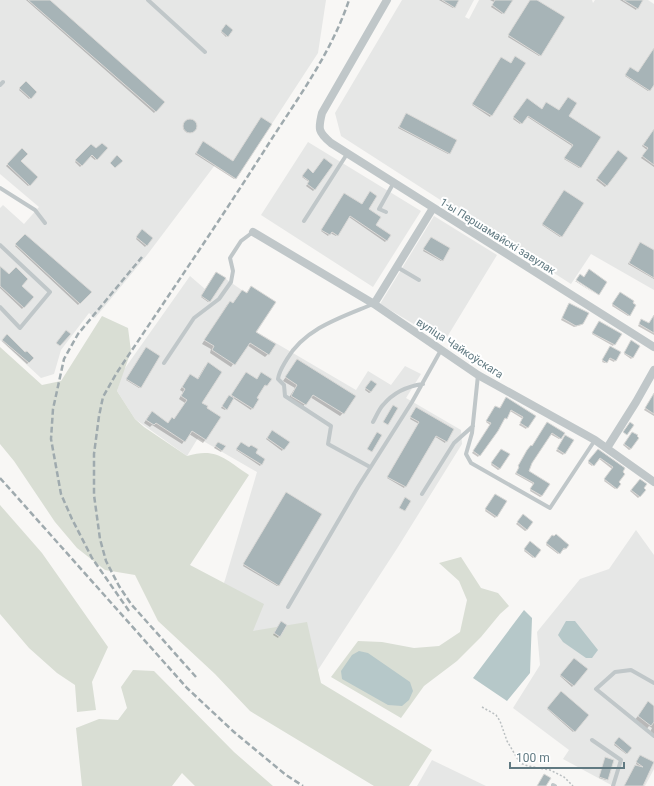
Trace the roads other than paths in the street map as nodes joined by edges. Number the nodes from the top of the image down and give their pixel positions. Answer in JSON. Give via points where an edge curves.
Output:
{"nodes":[{"id":1,"x":148,"y":0,"type":"edge"},
{"id":2,"x":387,"y":0,"type":"edge"},
{"id":3,"x":205,"y":52,"type":"dead end"},
{"id":4,"x":347,"y":154,"type":"junction"},
{"id":5,"x":393,"y":184,"type":"junction"},
{"id":6,"x":0,"y":188,"type":"edge"},
{"id":7,"x":433,"y":208,"type":"junction"},
{"id":8,"x":386,"y":212,"type":"dead end"},
{"id":9,"x":304,"y":222,"type":"dead end"},
{"id":10,"x":45,"y":223,"type":"dead end"},
{"id":11,"x":253,"y":232,"type":"joint"},
{"id":12,"x":0,"y":245,"type":"edge"},
{"id":13,"x":396,"y":267,"type":"junction"},
{"id":14,"x":419,"y":280,"type":"dead end"},
{"id":15,"x":374,"y":304,"type":"junction"},
{"id":16,"x":0,"y":307,"type":"edge"},
{"id":17,"x":654,"y":347,"type":"edge"},
{"id":18,"x":442,"y":350,"type":"junction"},
{"id":19,"x":164,"y":363,"type":"dead end"},
{"id":20,"x":654,"y":370,"type":"edge"},
{"id":21,"x":478,"y":375,"type":"junction"},
{"id":22,"x":422,"y":384,"type":"junction"},
{"id":23,"x":373,"y":422,"type":"dead end"},
{"id":24,"x":473,"y":426,"type":"junction"},
{"id":25,"x":595,"y":440,"type":"junction"},
{"id":26,"x":607,"y":448,"type":"junction"},
{"id":27,"x":370,"y":468,"type":"junction"},
{"id":28,"x":654,"y":482,"type":"edge"},
{"id":29,"x":422,"y":494,"type":"dead end"},
{"id":30,"x":288,"y":607,"type":"dead end"},
{"id":31,"x":654,"y":683,"type":"edge"},
{"id":32,"x":654,"y":736,"type":"edge"},
{"id":33,"x":592,"y":740,"type":"dead end"},
{"id":34,"x":613,"y":786,"type":"edge"}],
"edges":[{"from":1,"to":3,"type":"lane"},
{"from":2,"to":4,"type":"street","name":"1-ы Першамайскі завулак","via":[[322,113],[319,127],[323,136]]},
{"from":4,"to":5,"type":"street","name":"1-ы Першамайскі завулак"},
{"from":4,"to":9,"type":"lane"},
{"from":5,"to":7,"type":"street","name":"1-ы Першамайскі завулак"},
{"from":5,"to":8,"type":"lane","via":[[380,208]]},
{"from":6,"to":10,"type":"lane","via":[[35,210]]},
{"from":7,"to":13,"type":"street"},
{"from":7,"to":17,"type":"street","name":"1-ы Першамайскі завулак"},
{"from":11,"to":15,"type":"street","name":"вуліца Чайкоўскага"},
{"from":11,"to":19,"type":"lane","via":[[241,241],[230,258],[233,270],[230,282],[219,299],[194,318]]},
{"from":12,"to":16,"type":"lane","via":[[50,292],[20,328]]},
{"from":13,"to":14,"type":"lane"},
{"from":13,"to":15,"type":"street"},
{"from":15,"to":18,"type":"street","name":"вуліца Чайкоўскага"},
{"from":15,"to":27,"type":"lane","via":[[312,332],[299,342],[279,372],[278,379],[284,385],[285,396],[331,426],[328,444]]},
{"from":18,"to":21,"type":"street","name":"вуліца Чайкоўскага"},
{"from":18,"to":22,"type":"lane"},
{"from":20,"to":26,"type":"street"},
{"from":21,"to":24,"type":"lane"},
{"from":21,"to":25,"type":"street","name":"вуліца Чайкоўскага"},
{"from":22,"to":23,"type":"lane","via":[[399,392],[382,405]]},
{"from":22,"to":27,"type":"lane"},
{"from":24,"to":25,"type":"lane","via":[[466,454],[471,463],[550,508]]},
{"from":24,"to":29,"type":"lane","via":[[454,443]]},
{"from":25,"to":26,"type":"street","name":"вуліца Чайкоўскага"},
{"from":26,"to":28,"type":"street","name":"вуліца Чайкоўскага"},
{"from":27,"to":30,"type":"lane"},
{"from":31,"to":32,"type":"lane","via":[[631,670],[614,672],[596,689]]},
{"from":33,"to":34,"type":"lane","via":[[621,760]]}]}
